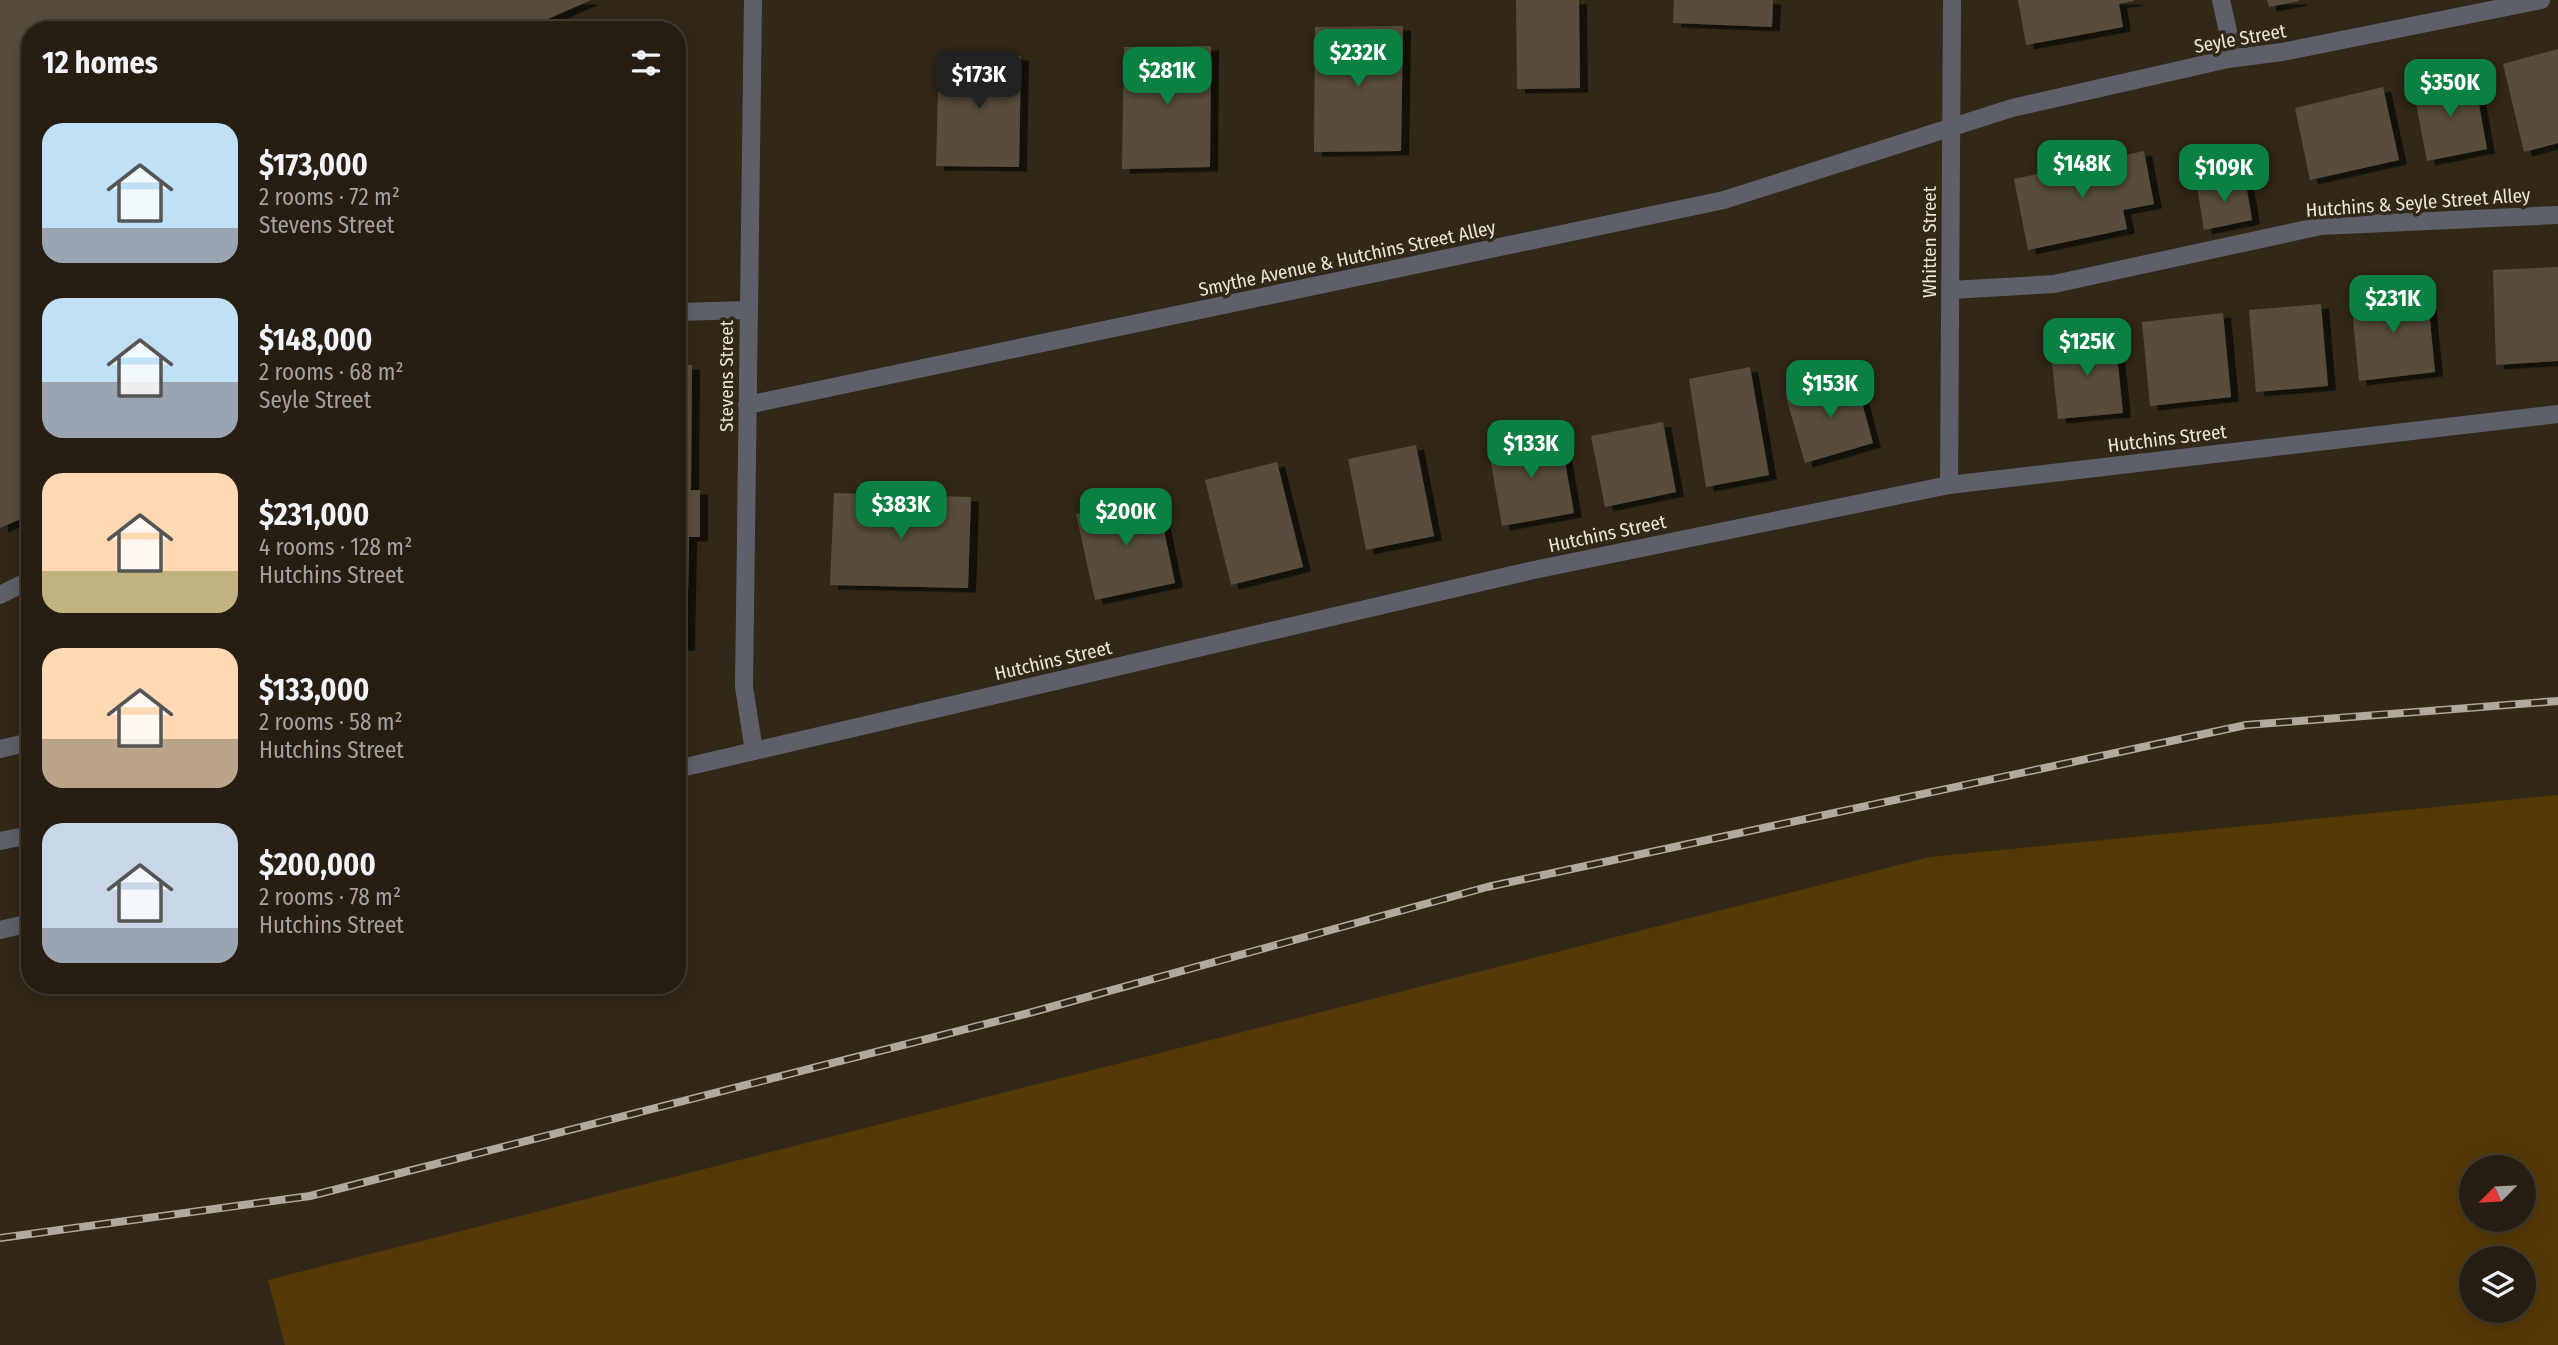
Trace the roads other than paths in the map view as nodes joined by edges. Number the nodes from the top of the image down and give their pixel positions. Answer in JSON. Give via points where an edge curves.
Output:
{"nodes":[{"id":1,"x":753,"y":0,"type":"edge"},
{"id":2,"x":1952,"y":0,"type":"edge"},
{"id":3,"x":2221,"y":0,"type":"edge"},
{"id":4,"x":2542,"y":0,"type":"edge"},
{"id":5,"x":2228,"y":59,"type":"junction"},
{"id":6,"x":1950,"y":129,"type":"junction"},
{"id":7,"x":2558,"y":215,"type":"edge"},
{"id":8,"x":1951,"y":290,"type":"junction"},
{"id":9,"x":747,"y":310,"type":"junction"},
{"id":10,"x":686,"y":312,"type":"edge"},
{"id":11,"x":747,"y":405,"type":"junction"},
{"id":12,"x":2558,"y":414,"type":"edge"},
{"id":13,"x":1949,"y":485,"type":"junction"},
{"id":14,"x":21,"y":584,"type":"edge"},
{"id":15,"x":0,"y":595,"type":"edge"},
{"id":16,"x":21,"y":744,"type":"edge"},
{"id":17,"x":0,"y":749,"type":"edge"},
{"id":18,"x":754,"y":751,"type":"junction"},
{"id":19,"x":686,"y":767,"type":"edge"},
{"id":20,"x":21,"y":837,"type":"edge"},
{"id":21,"x":0,"y":841,"type":"edge"},
{"id":22,"x":21,"y":925,"type":"edge"},
{"id":23,"x":0,"y":930,"type":"edge"}],
"edges":[{"from":1,"to":9,"type":"street","name":"Stevens Street"},
{"from":2,"to":6,"type":"street","name":"Whitten Street"},
{"from":3,"to":5,"type":"street","via":[[2230,40]]},
{"from":4,"to":5,"type":"street","name":"Seyle Street"},
{"from":5,"to":6,"type":"street","name":"Seyle Street","via":[[2012,108]]},
{"from":6,"to":8,"type":"street","name":"Whitten Street"},
{"from":6,"to":11,"type":"street","name":"Smythe Avenue & Hutchins Street Alley","via":[[1724,200]]},
{"from":7,"to":8,"type":"street","name":"Hutchins & Seyle Street Alley","via":[[2321,226],[2054,284]]},
{"from":8,"to":13,"type":"street","name":"Whitten Street"},
{"from":9,"to":10,"type":"street"},
{"from":9,"to":11,"type":"street","name":"Stevens Street"},
{"from":11,"to":18,"type":"street","name":"Stevens Street","via":[[744,687]]},
{"from":12,"to":13,"type":"street","name":"Hutchins Street"},
{"from":13,"to":18,"type":"street","name":"Hutchins Street","via":[[1529,571]]},
{"from":14,"to":15,"type":"street"},
{"from":16,"to":17,"type":"street"},
{"from":18,"to":19,"type":"street","name":"Hutchins Street"},
{"from":20,"to":21,"type":"street"},
{"from":22,"to":23,"type":"street"}]}
